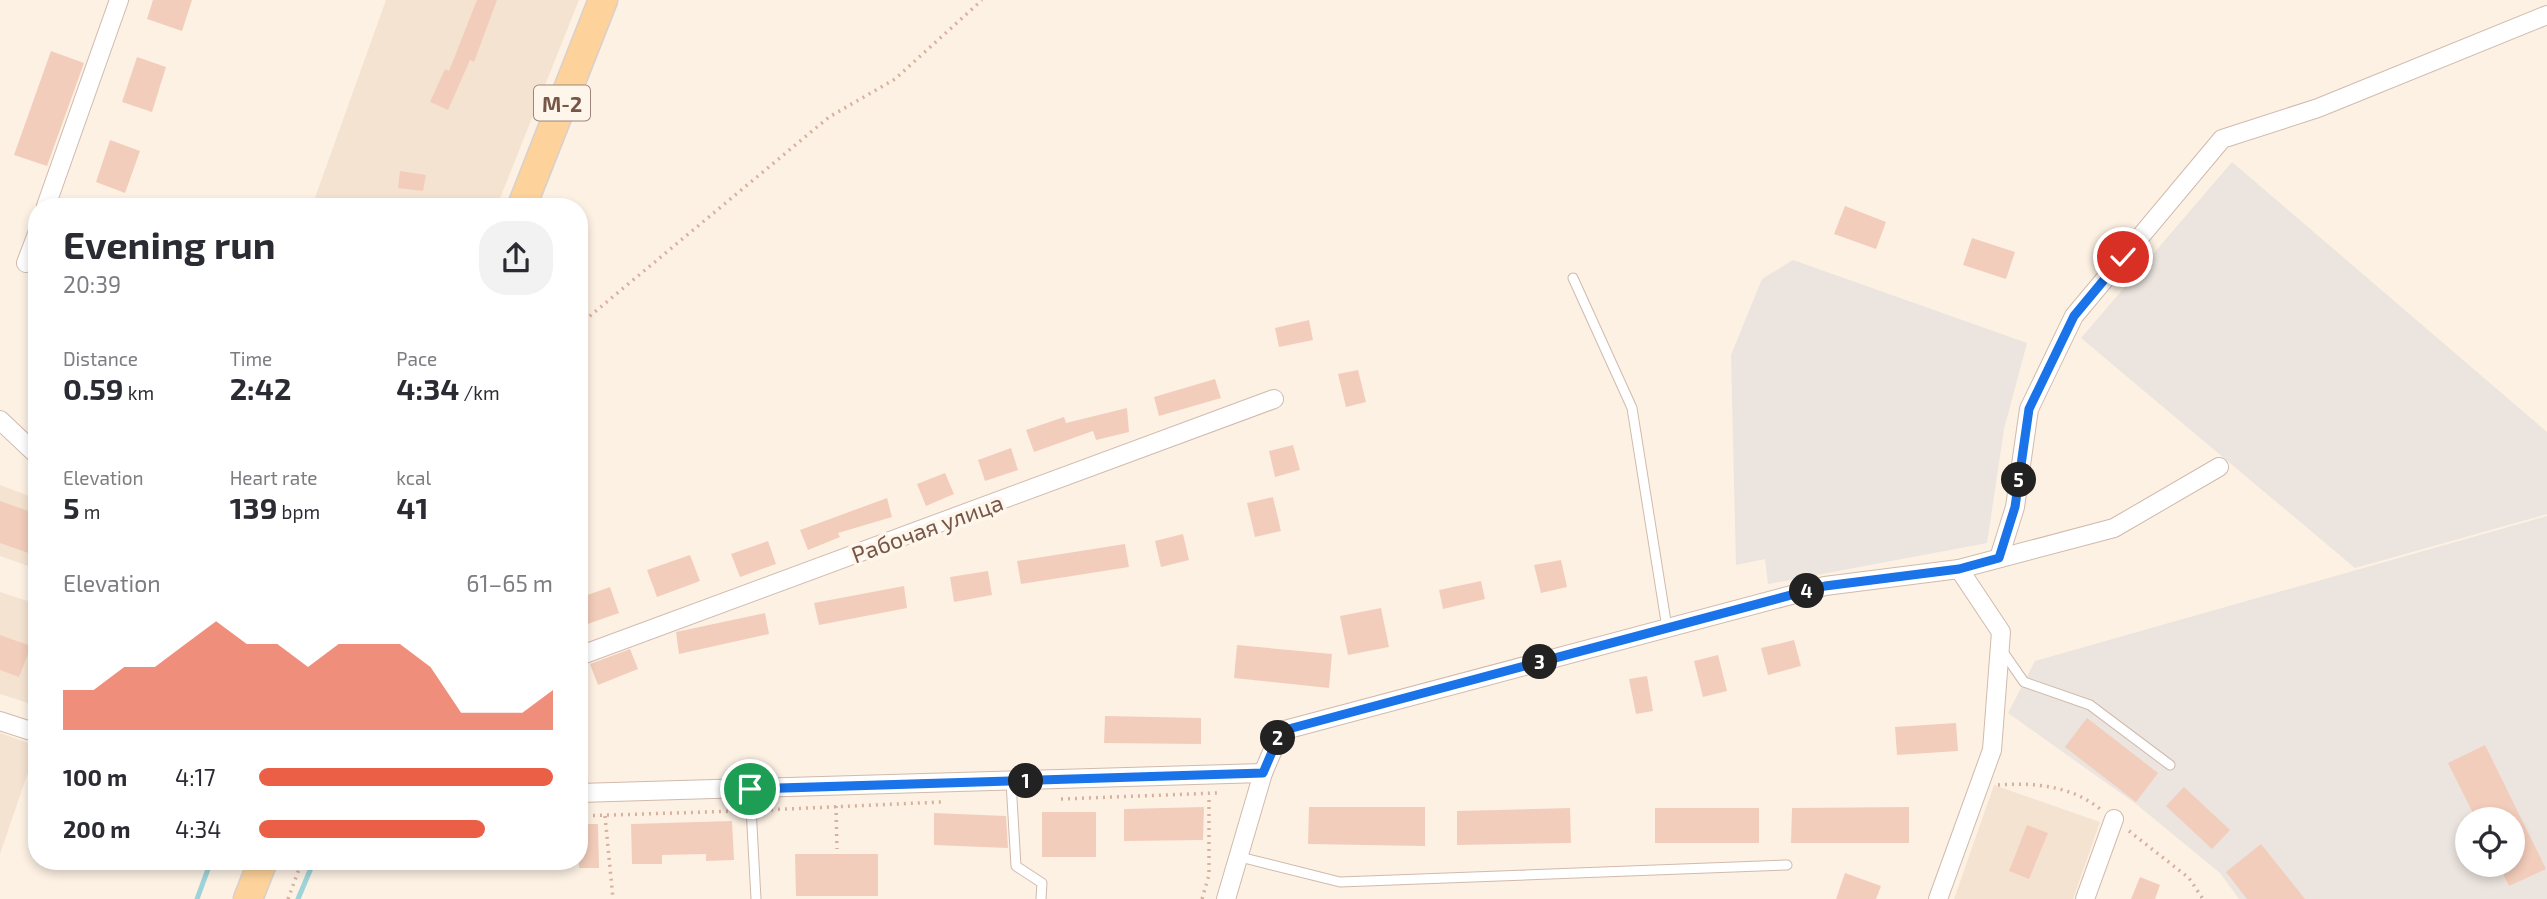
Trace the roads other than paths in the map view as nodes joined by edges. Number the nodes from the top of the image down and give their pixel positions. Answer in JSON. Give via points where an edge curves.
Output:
{"nodes":[{"id":1,"x":119,"y":0,"type":"edge"},
{"id":2,"x":603,"y":0,"type":"edge"},
{"id":3,"x":2547,"y":15,"type":"edge"},
{"id":4,"x":50,"y":198,"type":"edge"},
{"id":5,"x":525,"y":198,"type":"edge"},
{"id":6,"x":28,"y":258,"type":"edge"},
{"id":7,"x":26,"y":263,"type":"dead end"},
{"id":8,"x":1573,"y":278,"type":"dead end"},
{"id":9,"x":1274,"y":399,"type":"dead end"},
{"id":10,"x":0,"y":420,"type":"edge"},
{"id":11,"x":28,"y":446,"type":"edge"},
{"id":12,"x":2219,"y":467,"type":"dead end"},
{"id":13,"x":1999,"y":558,"type":"junction"},
{"id":14,"x":1959,"y":569,"type":"junction"},
{"id":15,"x":1667,"y":628,"type":"junction"},
{"id":16,"x":2000,"y":647,"type":"junction"},
{"id":17,"x":588,"y":653,"type":"edge"},
{"id":18,"x":0,"y":721,"type":"edge"},
{"id":19,"x":28,"y":730,"type":"edge"},
{"id":20,"x":2170,"y":765,"type":"dead end"},
{"id":21,"x":1263,"y":773,"type":"junction"},
{"id":22,"x":1011,"y":782,"type":"junction"},
{"id":23,"x":750,"y":789,"type":"junction"},
{"id":24,"x":588,"y":793,"type":"edge"},
{"id":25,"x":2114,"y":820,"type":"dead end"},
{"id":26,"x":1240,"y":857,"type":"junction"},
{"id":27,"x":1787,"y":864,"type":"dead end"},
{"id":28,"x":258,"y":870,"type":"edge"},
{"id":29,"x":247,"y":899,"type":"edge"},
{"id":30,"x":756,"y":899,"type":"edge"},
{"id":31,"x":1041,"y":899,"type":"edge"},
{"id":32,"x":1226,"y":899,"type":"edge"},
{"id":33,"x":1938,"y":899,"type":"edge"},
{"id":34,"x":2085,"y":899,"type":"edge"}],
"edges":[{"from":1,"to":4,"type":"street"},
{"from":2,"to":5,"type":"main road","number":"М-2"},
{"from":3,"to":13,"type":"street","via":[[2318,108],[2222,139],[2074,316],[2029,409],[2015,507]]},
{"from":6,"to":7,"type":"street"},
{"from":8,"to":15,"type":"lane","via":[[1632,408]]},
{"from":9,"to":17,"type":"street","name":"Рабочая улица"},
{"from":10,"to":11,"type":"street"},
{"from":12,"to":13,"type":"street","via":[[2114,528]]},
{"from":13,"to":14,"type":"street"},
{"from":14,"to":15,"type":"street","via":[[1825,586]]},
{"from":14,"to":16,"type":"street","via":[[2001,632]]},
{"from":15,"to":21,"type":"street","via":[[1281,731]]},
{"from":16,"to":20,"type":"lane","via":[[2024,682],[2090,705]]},
{"from":16,"to":33,"type":"street","via":[[1992,750]]},
{"from":18,"to":19,"type":"street"},
{"from":21,"to":22,"type":"street"},
{"from":21,"to":26,"type":"street"},
{"from":22,"to":23,"type":"street"},
{"from":22,"to":31,"type":"lane","via":[[1016,866],[1042,883]]},
{"from":23,"to":24,"type":"street"},
{"from":23,"to":30,"type":"lane"},
{"from":25,"to":34,"type":"street"},
{"from":26,"to":27,"type":"lane","via":[[1340,882]]},
{"from":26,"to":32,"type":"street"},
{"from":28,"to":29,"type":"main road"}]}
